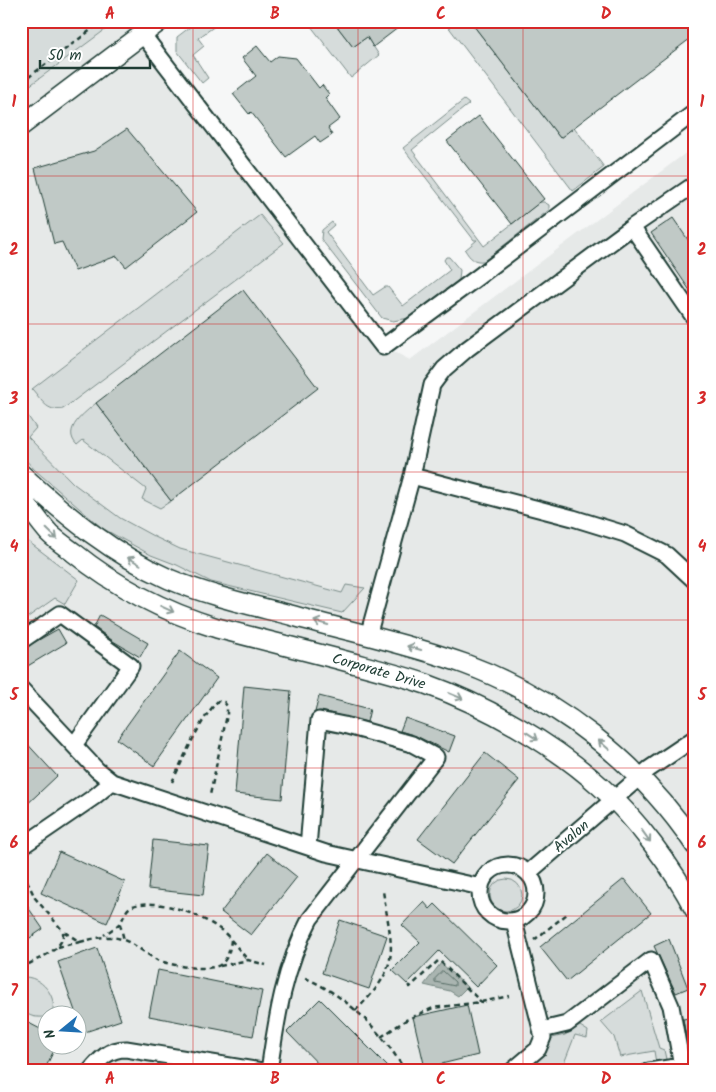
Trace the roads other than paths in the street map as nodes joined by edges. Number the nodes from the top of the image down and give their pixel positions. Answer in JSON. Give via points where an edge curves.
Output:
{"nodes":[{"id":1,"x":160,"y":21,"type":"edge"},
{"id":2,"x":143,"y":35,"type":"junction"},
{"id":3,"x":695,"y":112,"type":"edge"},
{"id":4,"x":21,"y":126,"type":"edge"},
{"id":5,"x":695,"y":184,"type":"edge"},
{"id":6,"x":632,"y":227,"type":"junction"},
{"id":7,"x":695,"y":319,"type":"edge"},
{"id":8,"x":21,"y":474,"type":"edge"},
{"id":9,"x":412,"y":476,"type":"junction"},
{"id":10,"x":21,"y":496,"type":"edge"},
{"id":11,"x":695,"y":582,"type":"edge"},
{"id":12,"x":368,"y":636,"type":"junction"},
{"id":13,"x":21,"y":641,"type":"edge"},
{"id":14,"x":380,"y":670,"type":"junction"},
{"id":15,"x":21,"y":690,"type":"edge"},
{"id":16,"x":695,"y":738,"type":"edge"},
{"id":17,"x":74,"y":744,"type":"junction"},
{"id":18,"x":640,"y":777,"type":"junction"},
{"id":19,"x":112,"y":782,"type":"junction"},
{"id":20,"x":614,"y":799,"type":"junction"},
{"id":21,"x":695,"y":845,"type":"edge"},
{"id":22,"x":21,"y":847,"type":"edge"},
{"id":23,"x":308,"y":847,"type":"junction"},
{"id":24,"x":357,"y":860,"type":"junction"},
{"id":25,"x":528,"y":873,"type":"junction"},
{"id":26,"x":481,"y":887,"type":"junction"},
{"id":27,"x":695,"y":910,"type":"edge"},
{"id":28,"x":514,"y":921,"type":"junction"},
{"id":29,"x":542,"y":1030,"type":"junction"},
{"id":30,"x":90,"y":1071,"type":"edge"},
{"id":31,"x":262,"y":1071,"type":"edge"},
{"id":32,"x":269,"y":1071,"type":"edge"},
{"id":33,"x":513,"y":1071,"type":"edge"},
{"id":34,"x":650,"y":1071,"type":"edge"}],
"edges":[{"from":1,"to":2,"type":"main road"},
{"from":2,"to":3,"type":"street","via":[[383,346]]},
{"from":2,"to":4,"type":"main road"},
{"from":5,"to":6,"type":"street"},
{"from":6,"to":7,"type":"street"},
{"from":6,"to":9,"type":"street","via":[[466,349],[444,369],[432,385]]},
{"from":12,"to":8,"type":"main road","name":"Corporate Drive","one_way":true,"via":[[212,594],[156,573],[91,534]]},
{"from":9,"to":11,"type":"street","via":[[625,534],[666,555]]},
{"from":9,"to":12,"type":"street"},
{"from":10,"to":14,"type":"main road","name":"Corporate Drive","one_way":true,"via":[[49,533],[82,560],[159,606],[217,628]]},
{"from":12,"to":14,"type":"main road","via":[[368,653]]},
{"from":18,"to":12,"type":"main road","name":"Corporate Drive","one_way":true,"via":[[576,723],[511,684],[473,667]]},
{"from":13,"to":17,"type":"street","via":[[60,614],[130,666]]},
{"from":14,"to":20,"type":"main road","name":"Corporate Drive","one_way":true,"via":[[426,684],[490,711],[554,750]]},
{"from":15,"to":17,"type":"street"},
{"from":16,"to":18,"type":"street","name":"Avalon"},
{"from":17,"to":19,"type":"street"},
{"from":18,"to":20,"type":"street","name":"Avalon"},
{"from":18,"to":21,"type":"main road","name":"Corporate Drive"},
{"from":19,"to":22,"type":"street"},
{"from":19,"to":23,"type":"street"},
{"from":20,"to":25,"type":"street","name":"Avalon"},
{"from":20,"to":27,"type":"main road","name":"Corporate Drive","one_way":true,"via":[[642,830]]},
{"from":23,"to":24,"type":"street"},
{"from":23,"to":24,"type":"street","via":[[319,720],[412,744],[436,757]]},
{"from":24,"to":26,"type":"street"},
{"from":24,"to":32,"type":"street","via":[[310,919],[295,948],[281,996]]},
{"from":25,"to":26,"type":"street","via":[[511,865],[498,867],[487,874]]},
{"from":25,"to":28,"type":"street","via":[[536,890],[534,902],[528,913]]},
{"from":26,"to":28,"type":"street","via":[[482,901],[490,916]]},
{"from":28,"to":29,"type":"street"},
{"from":29,"to":33,"type":"street","via":[[538,1050]]},
{"from":29,"to":34,"type":"street","via":[[567,1024],[651,960],[671,1006],[682,1066]]},
{"from":30,"to":31,"type":"street","via":[[103,1056],[126,1049]]}]}
